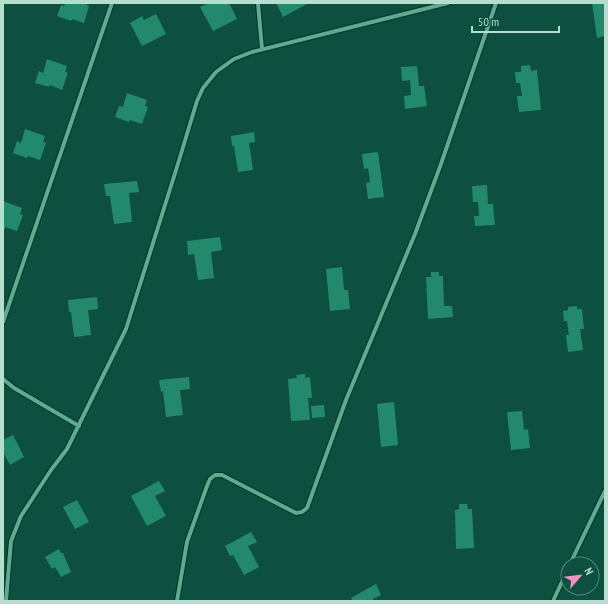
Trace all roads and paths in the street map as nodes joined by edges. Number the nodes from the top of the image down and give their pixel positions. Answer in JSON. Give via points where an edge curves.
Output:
{"nodes":[{"id":1,"x":112,"y":3,"type":"edge"},
{"id":2,"x":258,"y":3,"type":"edge"},
{"id":3,"x":448,"y":3,"type":"edge"},
{"id":4,"x":496,"y":3,"type":"edge"},
{"id":5,"x":262,"y":49,"type":"junction"},
{"id":6,"x":3,"y":322,"type":"edge"},
{"id":7,"x":3,"y":379,"type":"edge"},
{"id":8,"x":79,"y":426,"type":"junction"},
{"id":9,"x":605,"y":491,"type":"edge"},
{"id":10,"x":574,"y":556,"type":"edge"},
{"id":11,"x":560,"y":584,"type":"edge"},
{"id":12,"x":6,"y":601,"type":"edge"},
{"id":13,"x":177,"y":601,"type":"edge"},
{"id":14,"x":552,"y":601,"type":"edge"}],
"edges":[{"from":1,"to":6,"type":"street"},
{"from":2,"to":5,"type":"street"},
{"from":3,"to":5,"type":"street"},
{"from":4,"to":13,"type":"street","via":[[415,234],[346,400],[307,508],[296,513],[222,475],[210,479],[187,542]]},
{"from":5,"to":8,"type":"street","via":[[234,59],[216,72],[203,88],[126,329]]},
{"from":7,"to":8,"type":"street"},
{"from":8,"to":12,"type":"street","via":[[67,450],[21,516],[11,541]]},
{"from":9,"to":10,"type":"street"},
{"from":11,"to":14,"type":"street"}]}
